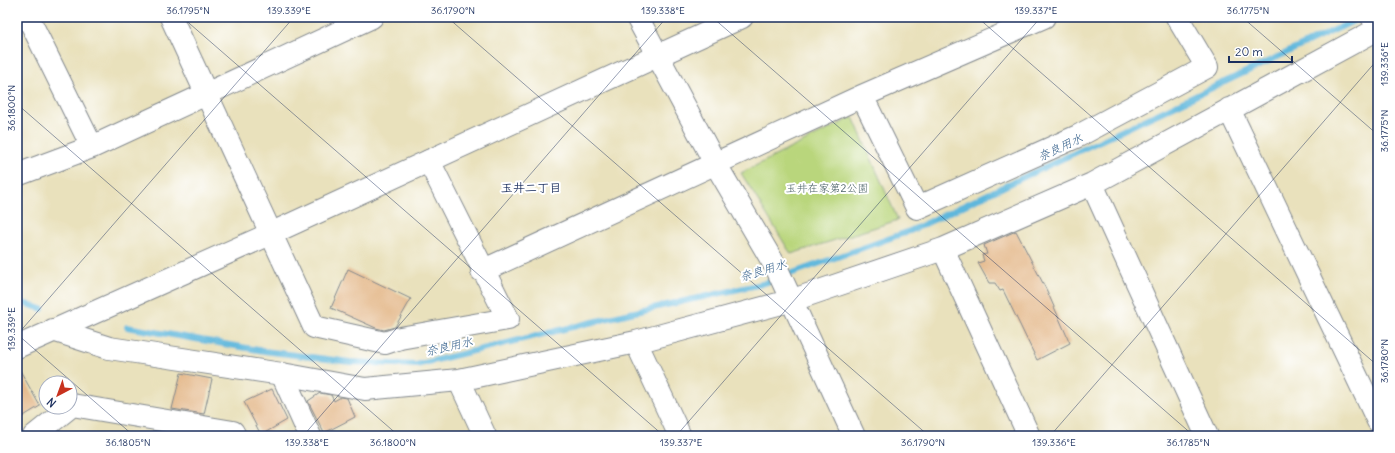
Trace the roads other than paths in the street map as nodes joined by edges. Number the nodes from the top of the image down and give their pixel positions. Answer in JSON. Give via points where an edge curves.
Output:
{"nodes":[{"id":1,"x":28,"y":17,"type":"edge"},
{"id":2,"x":171,"y":17,"type":"edge"},
{"id":3,"x":372,"y":17,"type":"edge"},
{"id":4,"x":637,"y":17,"type":"edge"},
{"id":5,"x":742,"y":17,"type":"edge"},
{"id":6,"x":1044,"y":17,"type":"edge"},
{"id":7,"x":1176,"y":17,"type":"edge"},
{"id":8,"x":1376,"y":22,"type":"edge"},
{"id":9,"x":328,"y":26,"type":"edge"},
{"id":10,"x":657,"y":57,"type":"junction"},
{"id":11,"x":207,"y":94,"type":"junction"},
{"id":12,"x":862,"y":96,"type":"junction"},
{"id":13,"x":1229,"y":109,"type":"junction"},
{"id":14,"x":92,"y":147,"type":"junction"},
{"id":15,"x":429,"y":161,"type":"junction"},
{"id":16,"x":715,"y":163,"type":"junction"},
{"id":17,"x":17,"y":176,"type":"edge"},
{"id":18,"x":1092,"y":184,"type":"junction"},
{"id":19,"x":270,"y":234,"type":"junction"},
{"id":20,"x":943,"y":249,"type":"junction"},
{"id":21,"x":482,"y":271,"type":"junction"},
{"id":22,"x":793,"y":300,"type":"junction"},
{"id":23,"x":53,"y":330,"type":"junction"},
{"id":24,"x":20,"y":342,"type":"edge"},
{"id":25,"x":636,"y":342,"type":"junction"},
{"id":26,"x":282,"y":374,"type":"junction"},
{"id":27,"x":459,"y":380,"type":"junction"},
{"id":28,"x":78,"y":406,"type":"edge"},
{"id":29,"x":60,"y":415,"type":"edge"},
{"id":30,"x":1378,"y":421,"type":"edge"},
{"id":31,"x":34,"y":436,"type":"edge"},
{"id":32,"x":235,"y":436,"type":"edge"},
{"id":33,"x":310,"y":436,"type":"edge"},
{"id":34,"x":485,"y":436,"type":"edge"},
{"id":35,"x":680,"y":436,"type":"edge"},
{"id":36,"x":854,"y":436,"type":"edge"},
{"id":37,"x":1028,"y":436,"type":"edge"},
{"id":38,"x":1207,"y":436,"type":"edge"}],
"edges":[{"from":1,"to":14,"type":"street"},
{"from":2,"to":11,"type":"street"},
{"from":3,"to":9,"type":"street"},
{"from":4,"to":10,"type":"street"},
{"from":5,"to":10,"type":"street"},
{"from":6,"to":12,"type":"street"},
{"from":7,"to":12,"type":"street","via":[[1207,67],[1078,136],[917,208]]},
{"from":8,"to":13,"type":"street"},
{"from":9,"to":11,"type":"street"},
{"from":10,"to":15,"type":"street"},
{"from":10,"to":16,"type":"street"},
{"from":11,"to":14,"type":"street"},
{"from":11,"to":19,"type":"street"},
{"from":12,"to":16,"type":"street"},
{"from":13,"to":18,"type":"street"},
{"from":13,"to":30,"type":"street"},
{"from":14,"to":17,"type":"street"},
{"from":15,"to":19,"type":"street"},
{"from":15,"to":21,"type":"street"},
{"from":16,"to":21,"type":"street"},
{"from":16,"to":22,"type":"street"},
{"from":18,"to":20,"type":"street"},
{"from":18,"to":38,"type":"street"},
{"from":19,"to":21,"type":"street","via":[[314,327],[385,343],[400,338],[508,319]]},
{"from":19,"to":23,"type":"street"},
{"from":20,"to":22,"type":"street"},
{"from":20,"to":37,"type":"street"},
{"from":22,"to":25,"type":"street"},
{"from":22,"to":36,"type":"street"},
{"from":23,"to":24,"type":"street"},
{"from":23,"to":26,"type":"street","via":[[109,348]]},
{"from":25,"to":27,"type":"street"},
{"from":25,"to":35,"type":"street"},
{"from":26,"to":27,"type":"street","via":[[365,389]]},
{"from":26,"to":33,"type":"street"},
{"from":27,"to":34,"type":"street"},
{"from":28,"to":32,"type":"street","via":[[233,432]]},
{"from":29,"to":31,"type":"street"}]}
